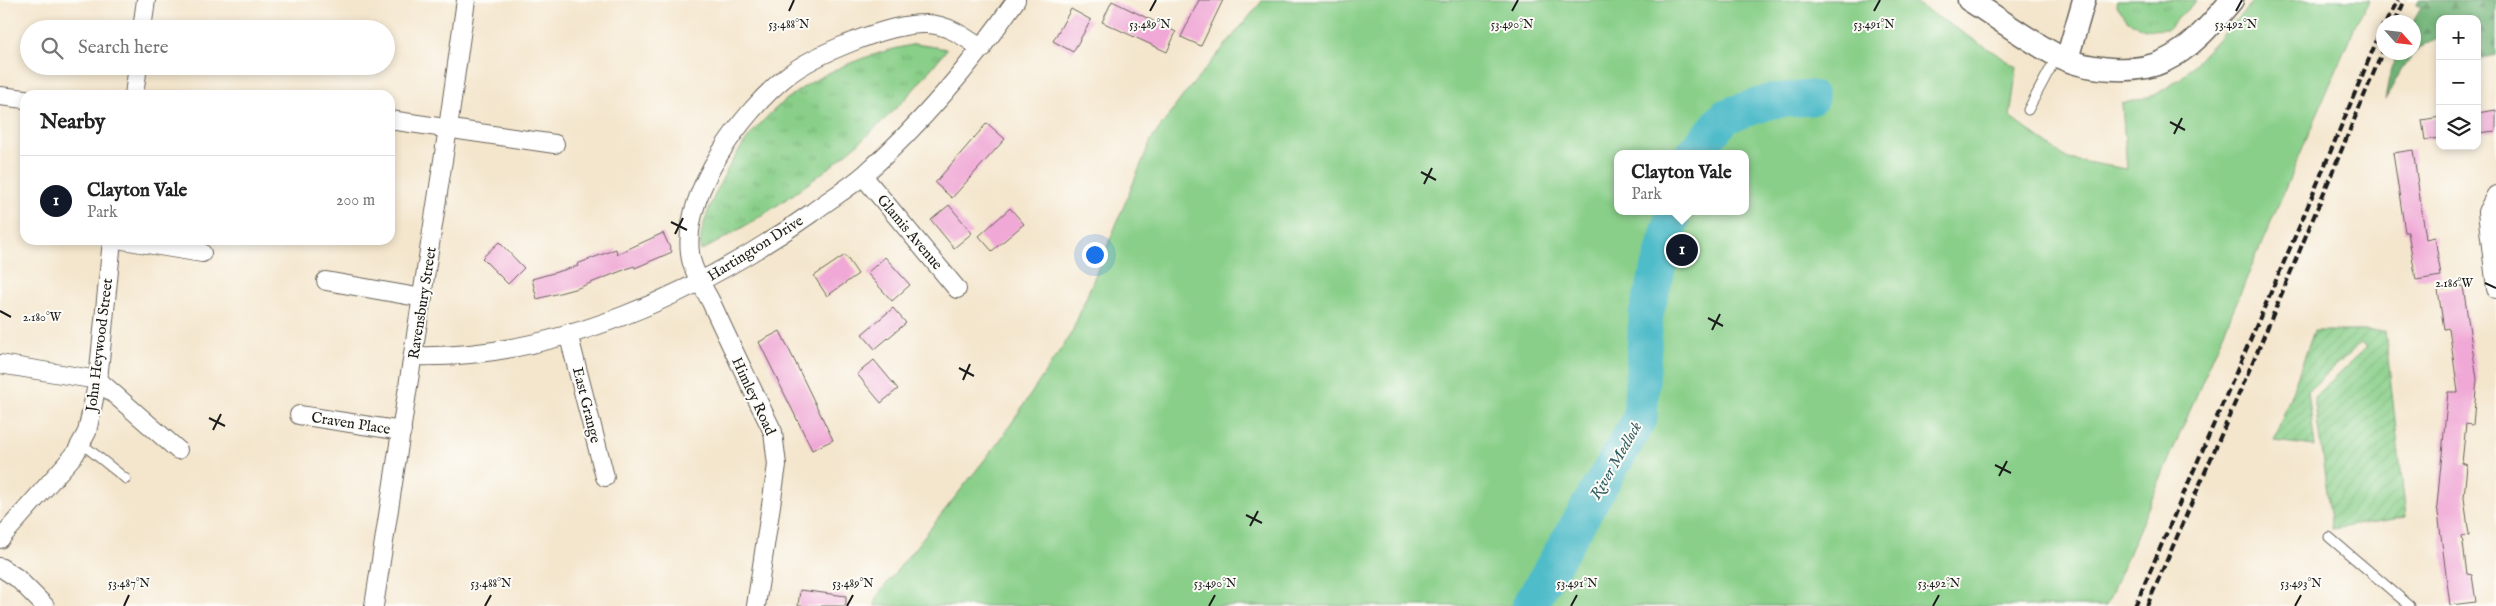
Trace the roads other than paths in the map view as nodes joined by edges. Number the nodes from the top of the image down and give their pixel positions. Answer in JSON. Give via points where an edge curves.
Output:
{"nodes":[{"id":1,"x":146,"y":0,"type":"edge"},
{"id":2,"x":466,"y":0,"type":"edge"},
{"id":3,"x":1016,"y":0,"type":"edge"},
{"id":4,"x":1968,"y":0,"type":"edge"},
{"id":5,"x":2084,"y":0,"type":"edge"},
{"id":6,"x":2232,"y":0,"type":"edge"},
{"id":7,"x":143,"y":20,"type":"edge"},
{"id":8,"x":982,"y":49,"type":"junction"},
{"id":9,"x":2062,"y":57,"type":"junction"},
{"id":10,"x":137,"y":75,"type":"edge"},
{"id":11,"x":135,"y":90,"type":"edge"},
{"id":12,"x":0,"y":96,"type":"edge"},
{"id":13,"x":20,"y":98,"type":"edge"},
{"id":14,"x":2028,"y":110,"type":"dead end"},
{"id":15,"x":395,"y":121,"type":"edge"},
{"id":16,"x":448,"y":128,"type":"junction"},
{"id":17,"x":554,"y":144,"type":"dead end"},
{"id":18,"x":863,"y":176,"type":"junction"},
{"id":19,"x":2496,"y":195,"type":"edge"},
{"id":20,"x":112,"y":245,"type":"edge"},
{"id":21,"x":153,"y":245,"type":"edge"},
{"id":22,"x":202,"y":253,"type":"dead end"},
{"id":23,"x":326,"y":282,"type":"dead end"},
{"id":24,"x":701,"y":282,"type":"junction"},
{"id":25,"x":957,"y":289,"type":"dead end"},
{"id":26,"x":2496,"y":289,"type":"edge"},
{"id":27,"x":423,"y":298,"type":"junction"},
{"id":28,"x":568,"y":333,"type":"junction"},
{"id":29,"x":414,"y":356,"type":"junction"},
{"id":30,"x":0,"y":364,"type":"edge"},
{"id":31,"x":98,"y":380,"type":"junction"},
{"id":32,"x":299,"y":415,"type":"dead end"},
{"id":33,"x":402,"y":431,"type":"junction"},
{"id":34,"x":81,"y":443,"type":"junction"},
{"id":35,"x":178,"y":450,"type":"dead end"},
{"id":36,"x":605,"y":477,"type":"dead end"},
{"id":37,"x":126,"y":479,"type":"dead end"},
{"id":38,"x":3,"y":530,"type":"edge"},
{"id":39,"x":2329,"y":537,"type":"dead end"},
{"id":40,"x":0,"y":567,"type":"edge"},
{"id":41,"x":45,"y":606,"type":"edge"},
{"id":42,"x":374,"y":606,"type":"edge"},
{"id":43,"x":756,"y":606,"type":"edge"},
{"id":44,"x":2410,"y":606,"type":"edge"}],
"edges":[{"from":1,"to":7,"type":"street"},
{"from":2,"to":16,"type":"street","name":"Ravensbury Street"},
{"from":3,"to":8,"type":"street","name":"Hartington Drive"},
{"from":4,"to":9,"type":"street"},
{"from":5,"to":9,"type":"street"},
{"from":6,"to":9,"type":"street","via":[[2204,32],[2164,61],[2130,69],[2092,66]]},
{"from":8,"to":18,"type":"street","name":"Hartington Drive","via":[[938,102]]},
{"from":8,"to":24,"type":"street","name":"Himley Road","via":[[962,35],[924,24],[861,38],[830,50],[788,75],[736,129],[700,196],[692,221],[690,254]]},
{"from":9,"to":14,"type":"lane"},
{"from":10,"to":11,"type":"street"},
{"from":12,"to":13,"type":"street"},
{"from":15,"to":16,"type":"street"},
{"from":16,"to":17,"type":"street"},
{"from":16,"to":27,"type":"street","name":"Ravensbury Street"},
{"from":18,"to":24,"type":"street","name":"Hartington Drive","via":[[782,234]]},
{"from":18,"to":25,"type":"street","name":"Glamis Avenue"},
{"from":19,"to":26,"type":"street","via":[[2487,212]]},
{"from":20,"to":31,"type":"street","name":"John Heywood Street"},
{"from":21,"to":22,"type":"street"},
{"from":23,"to":27,"type":"street"},
{"from":24,"to":28,"type":"street","name":"Hartington Drive","via":[[644,308]]},
{"from":24,"to":43,"type":"street","name":"Himley Road","via":[[773,432],[776,448],[777,465]]},
{"from":27,"to":29,"type":"street","name":"Ravensbury Street"},
{"from":28,"to":29,"type":"street","name":"Hartington Drive","via":[[470,355]]},
{"from":28,"to":36,"type":"street","name":"East Grange"},
{"from":29,"to":33,"type":"street","name":"Ravensbury Street"},
{"from":30,"to":31,"type":"street"},
{"from":31,"to":34,"type":"street","name":"John Heywood Street","via":[[87,432]]},
{"from":31,"to":35,"type":"street"},
{"from":32,"to":33,"type":"street","name":"Craven Place"},
{"from":33,"to":42,"type":"street","name":"Ravensbury Street"},
{"from":34,"to":37,"type":"lane"},
{"from":34,"to":38,"type":"street","name":"John Heywood Street","via":[[75,454]]},
{"from":39,"to":44,"type":"lane"},
{"from":40,"to":41,"type":"street","via":[[17,578]]}]}
